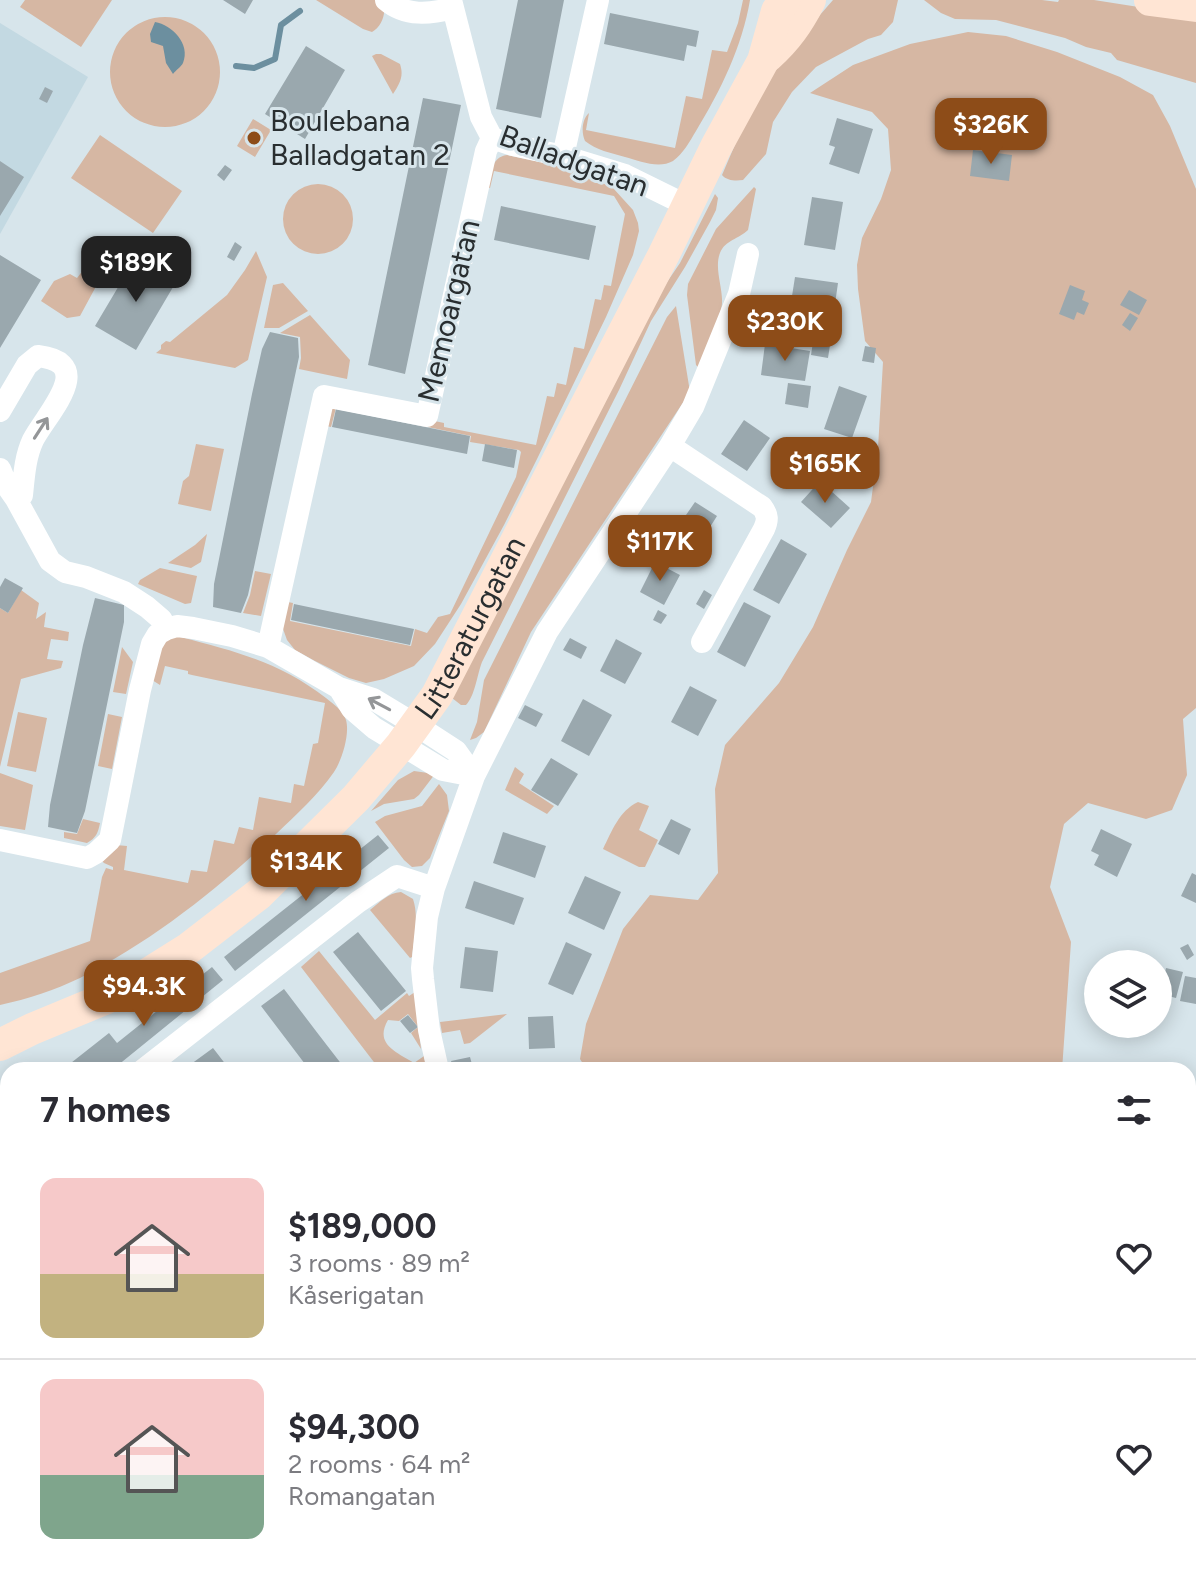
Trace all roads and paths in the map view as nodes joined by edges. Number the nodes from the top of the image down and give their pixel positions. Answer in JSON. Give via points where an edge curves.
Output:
{"nodes":[{"id":1,"x":386,"y":0,"type":"edge"},
{"id":2,"x":598,"y":0,"type":"edge"},
{"id":3,"x":825,"y":0,"type":"edge"},
{"id":4,"x":1150,"y":0,"type":"edge"},
{"id":5,"x":452,"y":4,"type":"edge"},
{"id":6,"x":1196,"y":6,"type":"edge"},
{"id":7,"x":798,"y":7,"type":"edge"},
{"id":8,"x":492,"y":138,"type":"junction"},
{"id":9,"x":563,"y":156,"type":"junction"},
{"id":10,"x":688,"y":206,"type":"junction"},
{"id":11,"x":748,"y":254,"type":"dead end"},
{"id":12,"x":0,"y":411,"type":"edge"},
{"id":13,"x":670,"y":446,"type":"junction"},
{"id":14,"x":0,"y":469,"type":"edge"},
{"id":15,"x":16,"y":499,"type":"junction"},
{"id":16,"x":167,"y":629,"type":"junction"},
{"id":17,"x":702,"y":642,"type":"dead end"},
{"id":18,"x":268,"y":647,"type":"junction"},
{"id":19,"x":408,"y":735,"type":"junction"},
{"id":20,"x":474,"y":776,"type":"junction"},
{"id":21,"x":0,"y":840,"type":"edge"},
{"id":22,"x":434,"y":888,"type":"junction"},
{"id":23,"x":2,"y":1043,"type":"edge"},
{"id":24,"x":153,"y":1062,"type":"edge"},
{"id":25,"x":436,"y":1062,"type":"edge"}],
"edges":[{"from":1,"to":5,"type":"street","name":"Balladgatan","via":[[411,12],[430,13]]},
{"from":2,"to":9,"type":"street"},
{"from":3,"to":7,"type":"street","name":"Litteraturgatan","via":[[811,14]]},
{"from":4,"to":6,"type":"street"},
{"from":5,"to":8,"type":"street","name":"Balladgatan","via":[[481,117]]},
{"from":7,"to":10,"type":"street","name":"Litteraturgatan","via":[[777,11],[763,61]]},
{"from":8,"to":9,"type":"street","name":"Balladgatan"},
{"from":8,"to":18,"type":"street","name":"Memoargatan","via":[[427,416],[324,396]]},
{"from":9,"to":10,"type":"street","name":"Balladgatan","via":[[625,175]]},
{"from":10,"to":19,"type":"street","name":"Litteraturgatan","via":[[437,695]]},
{"from":11,"to":13,"type":"street","via":[[739,294],[705,381]]},
{"from":15,"to":12,"type":"street","one_way":true,"via":[[22,495],[33,440],[62,395],[65,366],[38,356]]},
{"from":13,"to":17,"type":"street","via":[[767,515]]},
{"from":13,"to":20,"type":"street","via":[[547,632]]},
{"from":14,"to":15,"type":"street"},
{"from":15,"to":16,"type":"street","via":[[50,561],[65,572],[124,592]]},
{"from":16,"to":18,"type":"street","via":[[193,628]]},
{"from":16,"to":21,"type":"street","via":[[152,644],[110,840],[87,858]]},
{"from":18,"to":19,"type":"street","via":[[339,688],[373,699]]},
{"from":19,"to":20,"type":"street","via":[[456,751]]},
{"from":19,"to":23,"type":"street","name":"Litteraturgatan","via":[[356,798],[259,894],[189,948],[114,995]]},
{"from":20,"to":22,"type":"street"},
{"from":22,"to":24,"type":"street","via":[[397,876]]},
{"from":22,"to":25,"type":"street","via":[[422,968]]}]}
